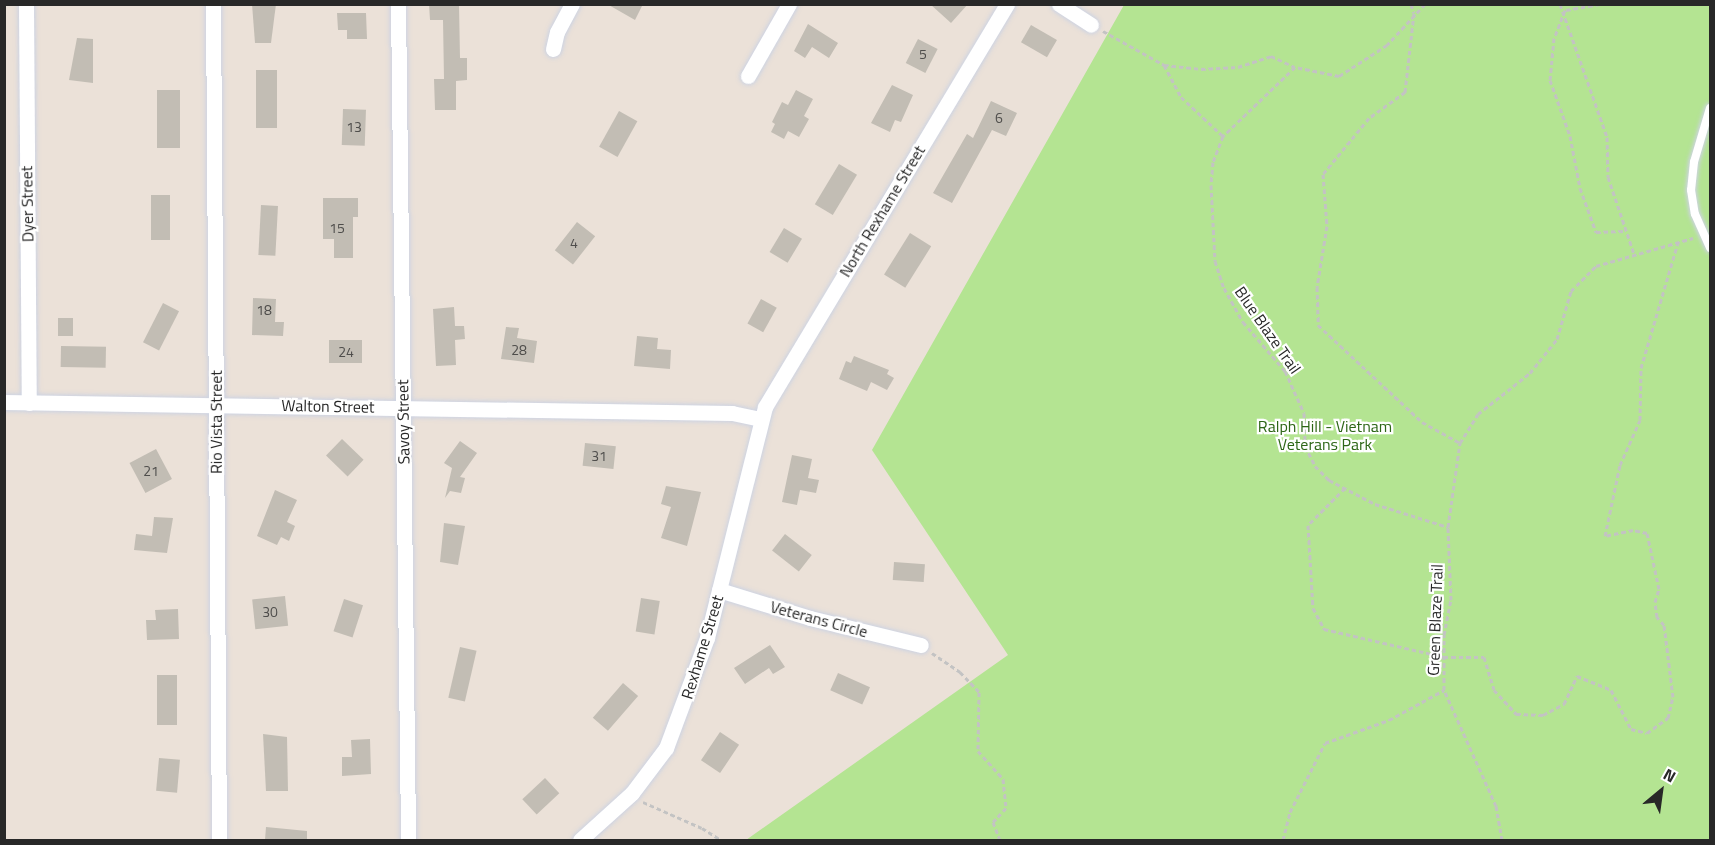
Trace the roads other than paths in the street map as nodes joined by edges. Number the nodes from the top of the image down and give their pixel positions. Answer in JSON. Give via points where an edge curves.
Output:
{"nodes":[{"id":1,"x":26,"y":4,"type":"edge"},
{"id":2,"x":213,"y":4,"type":"edge"},
{"id":3,"x":398,"y":4,"type":"edge"},
{"id":4,"x":572,"y":4,"type":"edge"},
{"id":5,"x":789,"y":4,"type":"edge"},
{"id":6,"x":1007,"y":4,"type":"edge"},
{"id":7,"x":1059,"y":4,"type":"edge"},
{"id":8,"x":1091,"y":25,"type":"road end"},
{"id":9,"x":553,"y":49,"type":"dead end"},
{"id":10,"x":747,"y":76,"type":"dead end"},
{"id":11,"x":1710,"y":108,"type":"edge"},
{"id":12,"x":1710,"y":248,"type":"edge"},
{"id":13,"x":4,"y":402,"type":"edge"},
{"id":14,"x":29,"y":403,"type":"junction"},
{"id":15,"x":216,"y":405,"type":"junction"},
{"id":16,"x":403,"y":407,"type":"junction"},
{"id":17,"x":760,"y":419,"type":"junction"},
{"id":18,"x":719,"y":590,"type":"junction"},
{"id":19,"x":921,"y":645,"type":"road end"},
{"id":20,"x":219,"y":840,"type":"edge"},
{"id":21,"x":408,"y":840,"type":"edge"},
{"id":22,"x":580,"y":840,"type":"edge"}],
"edges":[{"from":1,"to":14,"type":"street","name":"Dyer Street"},
{"from":2,"to":15,"type":"street","name":"Rio Vista Street"},
{"from":3,"to":16,"type":"street","name":"Savoy Street"},
{"from":4,"to":9,"type":"street"},
{"from":5,"to":10,"type":"street"},
{"from":6,"to":17,"type":"street","name":"North Rexhame Street"},
{"from":7,"to":8,"type":"street"},
{"from":11,"to":12,"type":"lane","via":[[1692,176],[1695,213]]},
{"from":13,"to":14,"type":"street","name":"Walton Street"},
{"from":14,"to":15,"type":"street","name":"Walton Street"},
{"from":15,"to":16,"type":"street","name":"Walton Street"},
{"from":15,"to":20,"type":"street","name":"Rio Vista Street"},
{"from":16,"to":17,"type":"street","name":"Walton Street","via":[[732,413]]},
{"from":16,"to":21,"type":"street","name":"Savoy Street"},
{"from":17,"to":18,"type":"street","name":"Rexhame Street"},
{"from":18,"to":19,"type":"street","name":"Veterans Circle","via":[[810,618]]},
{"from":18,"to":22,"type":"street","name":"Rexhame Street","via":[[677,724],[651,771]]}]}
